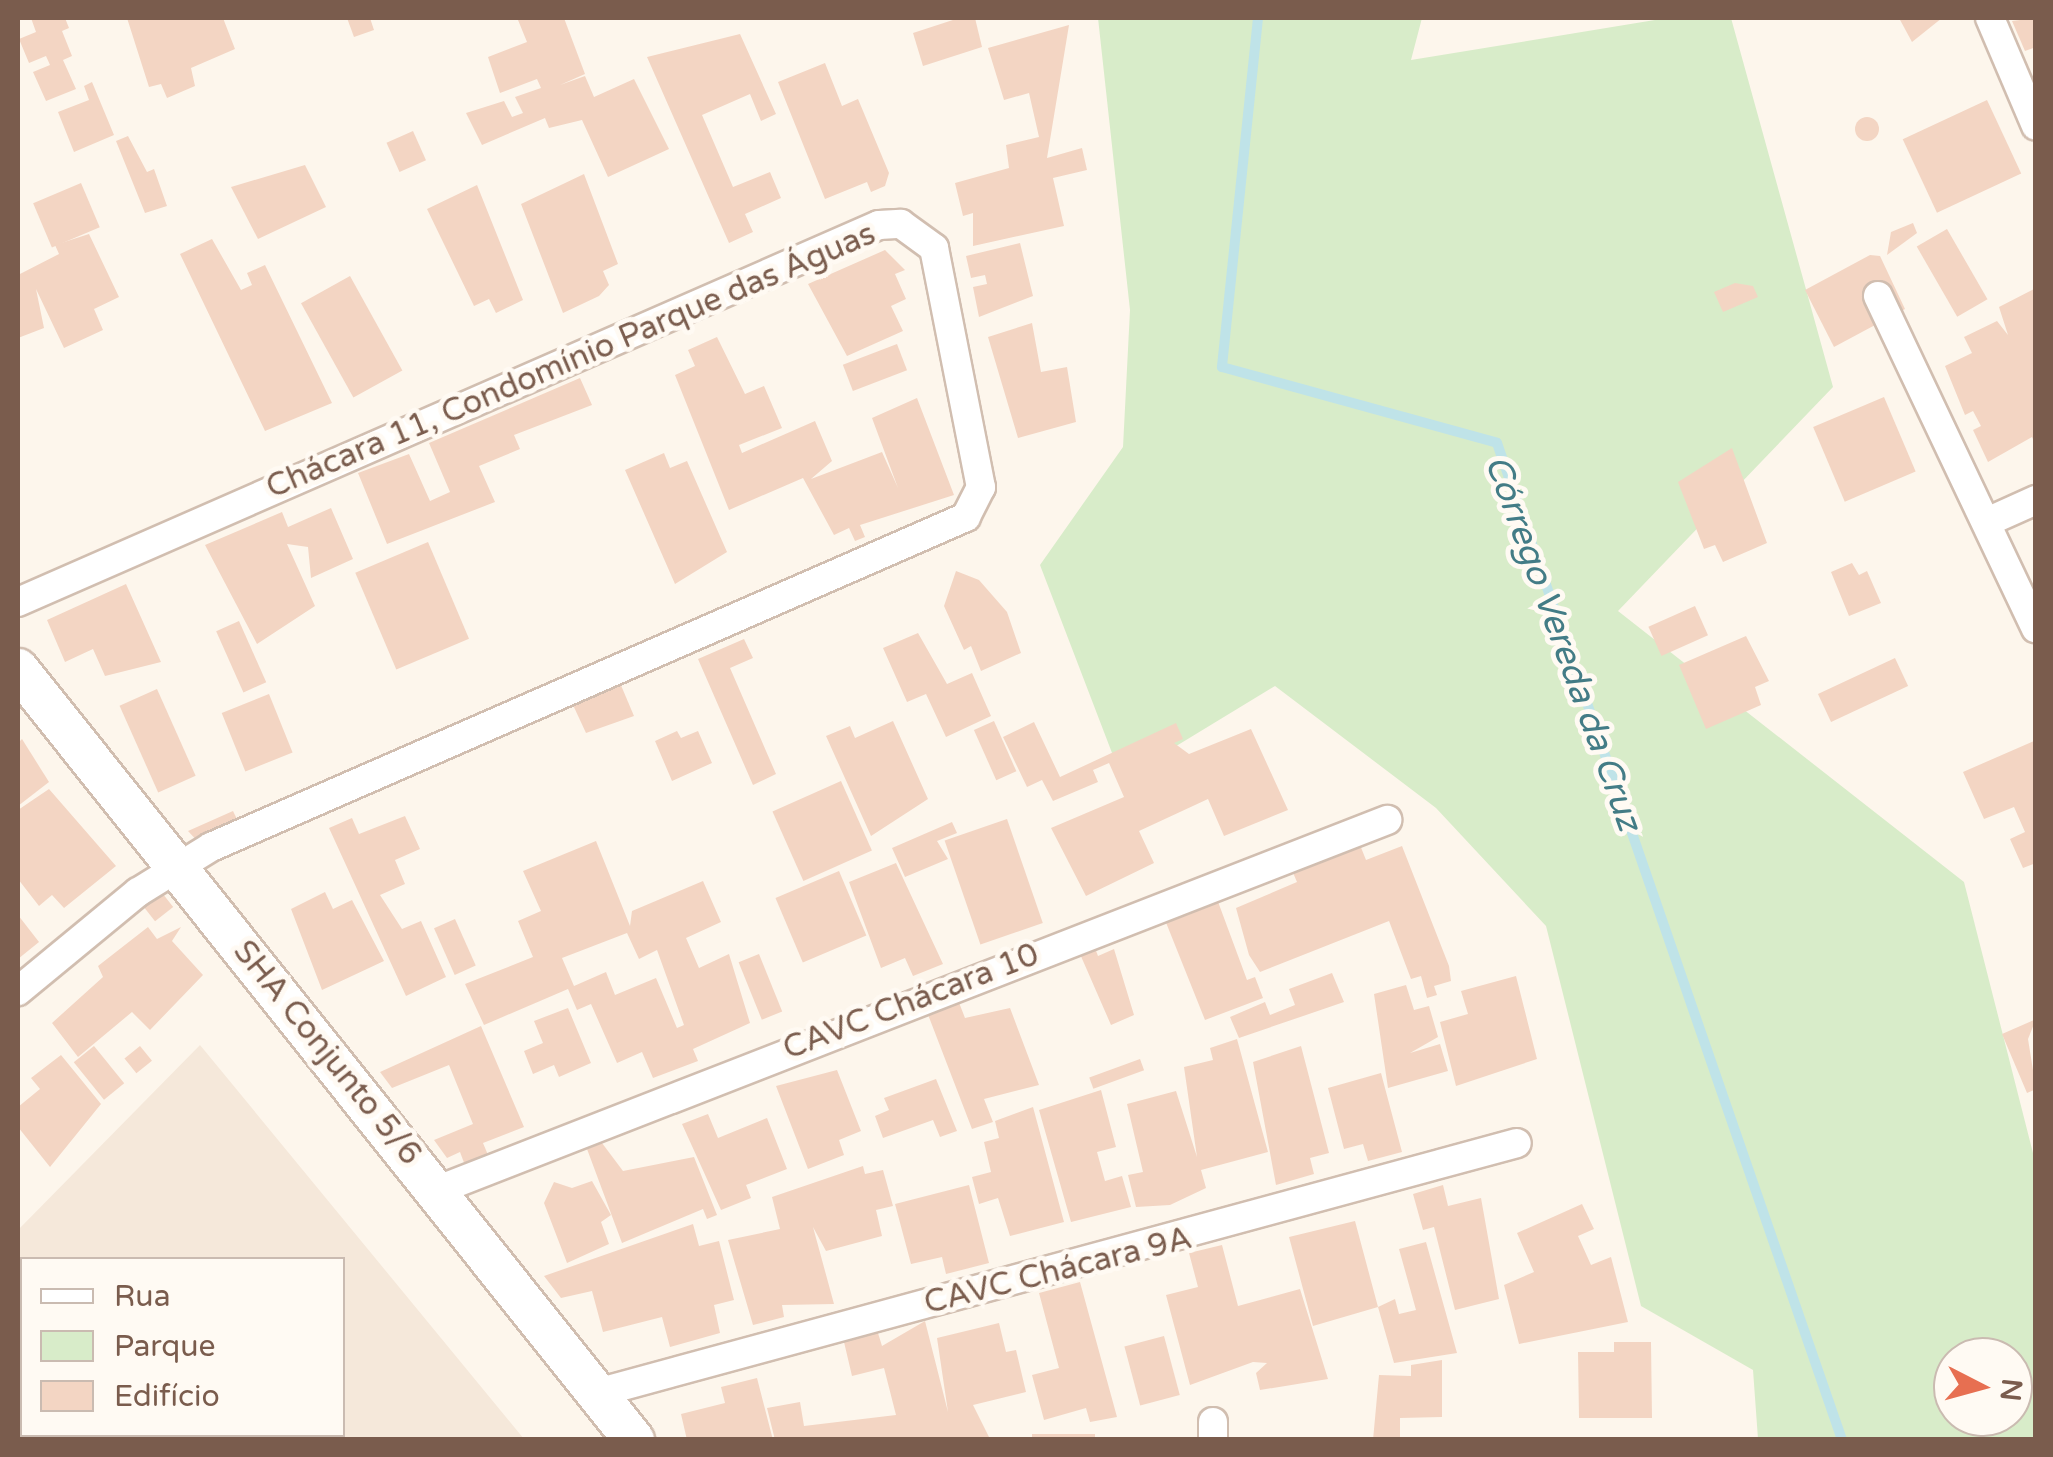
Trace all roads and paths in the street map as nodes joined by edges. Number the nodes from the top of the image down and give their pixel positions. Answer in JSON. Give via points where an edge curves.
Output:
{"nodes":[{"id":1,"x":1990,"y":18,"type":"edge"},
{"id":2,"x":2036,"y":126,"type":"edge"},
{"id":3,"x":1878,"y":296,"type":"dead end"},
{"id":4,"x":2036,"y":500,"type":"edge"},
{"id":5,"x":1987,"y":522,"type":"junction"},
{"id":6,"x":18,"y":602,"type":"edge"},
{"id":7,"x":2036,"y":628,"type":"edge"},
{"id":8,"x":18,"y":669,"type":"edge"},
{"id":9,"x":1387,"y":820,"type":"dead end"},
{"id":10,"x":174,"y":867,"type":"junction"},
{"id":11,"x":18,"y":991,"type":"edge"},
{"id":12,"x":1517,"y":1143,"type":"dead end"},
{"id":13,"x":438,"y":1190,"type":"junction"},
{"id":14,"x":597,"y":1393,"type":"junction"},
{"id":15,"x":634,"y":1440,"type":"edge"}],
"edges":[{"from":1,"to":2,"type":"street"},
{"from":3,"to":5,"type":"street"},
{"from":4,"to":5,"type":"street"},
{"from":5,"to":7,"type":"street"},
{"from":6,"to":10,"type":"street","name":"Chácara 11, Condomínio Parque das Águas","via":[[879,225],[901,224],[934,248],[981,486],[966,517]]},
{"from":8,"to":10,"type":"street","name":"SHA Conjunto 5/6"},
{"from":9,"to":13,"type":"street","name":"CAVC Chácara 10"},
{"from":10,"to":11,"type":"street","name":"Chácara 11, Condomínio Parque das Águas"},
{"from":10,"to":13,"type":"street","name":"SHA Conjunto 5/6"},
{"from":12,"to":14,"type":"street","name":"CAVC Chácara 9A"},
{"from":13,"to":14,"type":"street","name":"SHA Conjunto 5/6"},
{"from":14,"to":15,"type":"street","name":"SHA Conjunto 5/6"}]}
